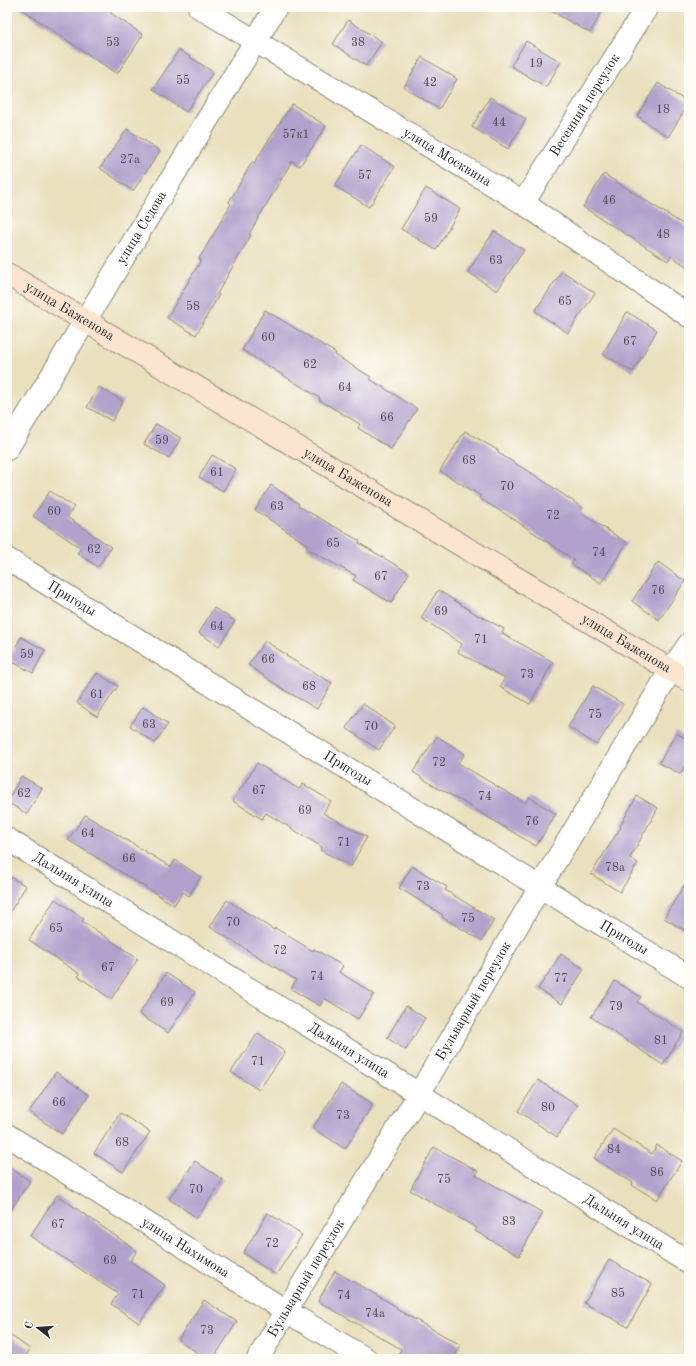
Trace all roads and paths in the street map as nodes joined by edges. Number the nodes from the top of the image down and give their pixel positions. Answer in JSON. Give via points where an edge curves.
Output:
{"nodes":[{"id":1,"x":199,"y":7,"type":"edge"},
{"id":2,"x":276,"y":7,"type":"edge"},
{"id":3,"x":647,"y":7,"type":"edge"},
{"id":4,"x":256,"y":41,"type":"junction"},
{"id":5,"x":523,"y":203,"type":"junction"},
{"id":6,"x":7,"y":274,"type":"edge"},
{"id":7,"x":689,"y":316,"type":"edge"},
{"id":8,"x":85,"y":320,"type":"junction"},
{"id":9,"x":7,"y":449,"type":"edge"},
{"id":10,"x":7,"y":559,"type":"edge"},
{"id":11,"x":689,"y":644,"type":"edge"},
{"id":12,"x":680,"y":676,"type":"edge"},
{"id":13,"x":7,"y":840,"type":"edge"},
{"id":14,"x":540,"y":887,"type":"junction"},
{"id":15,"x":689,"y":977,"type":"edge"},
{"id":16,"x":419,"y":1094,"type":"junction"},
{"id":17,"x":7,"y":1135,"type":"edge"},
{"id":18,"x":689,"y":1263,"type":"edge"},
{"id":19,"x":286,"y":1311,"type":"junction"},
{"id":20,"x":258,"y":1359,"type":"edge"},
{"id":21,"x":366,"y":1359,"type":"edge"}],
"edges":[{"from":1,"to":4,"type":"street","name":"улица Москвина"},
{"from":2,"to":4,"type":"street","name":"улица Седова"},
{"from":3,"to":5,"type":"street","name":"Весенний переулок"},
{"from":4,"to":5,"type":"street","name":"улица Москвина"},
{"from":4,"to":8,"type":"street","name":"улица Седова"},
{"from":5,"to":7,"type":"street","name":"улица Москвина"},
{"from":6,"to":8,"type":"street","name":"улица Баженова"},
{"from":8,"to":9,"type":"street","name":"улица Седова"},
{"from":8,"to":12,"type":"street","name":"улица Баженова"},
{"from":10,"to":14,"type":"street","name":"Пригоды"},
{"from":11,"to":12,"type":"street","name":"Бульварный переулок"},
{"from":12,"to":14,"type":"street","name":"Бульварный переулок"},
{"from":13,"to":16,"type":"street","name":"Дальняя улица"},
{"from":14,"to":15,"type":"street","name":"Пригоды"},
{"from":14,"to":16,"type":"street","name":"Бульварный переулок"},
{"from":16,"to":18,"type":"street","name":"Дальняя улица"},
{"from":16,"to":19,"type":"street","name":"Бульварный переулок"},
{"from":17,"to":19,"type":"street","name":"улица Нахимова"},
{"from":19,"to":20,"type":"street","name":"Бульварный переулок"},
{"from":19,"to":21,"type":"street","name":"улица Нахимова"}]}
